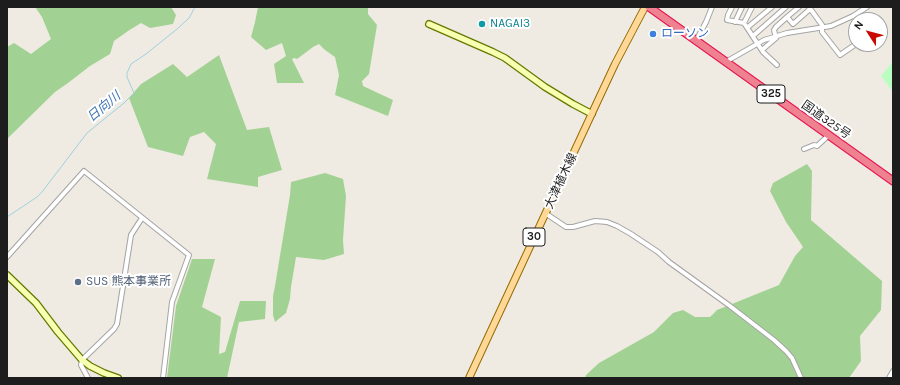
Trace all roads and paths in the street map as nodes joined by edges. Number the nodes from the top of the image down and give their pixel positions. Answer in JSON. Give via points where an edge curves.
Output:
{"nodes":[{"id":1,"x":645,"y":7,"type":"edge"},
{"id":2,"x":649,"y":7,"type":"edge"},
{"id":3,"x":656,"y":7,"type":"edge"},
{"id":4,"x":712,"y":7,"type":"edge"},
{"id":5,"x":732,"y":7,"type":"edge"},
{"id":6,"x":742,"y":7,"type":"edge"},
{"id":7,"x":752,"y":7,"type":"edge"},
{"id":8,"x":772,"y":7,"type":"edge"},
{"id":9,"x":786,"y":7,"type":"edge"},
{"id":10,"x":799,"y":7,"type":"edge"},
{"id":11,"x":809,"y":8,"type":"edge"},
{"id":12,"x":787,"y":17,"type":"junction"},
{"id":13,"x":848,"y":20,"type":"edge"},
{"id":14,"x":735,"y":22,"type":"junction"},
{"id":15,"x":744,"y":23,"type":"junction"},
{"id":16,"x":428,"y":24,"type":"dead end"},
{"id":17,"x":748,"y":27,"type":"junction"},
{"id":18,"x":822,"y":27,"type":"junction"},
{"id":19,"x":753,"y":36,"type":"junction"},
{"id":20,"x":775,"y":36,"type":"junction"},
{"id":21,"x":697,"y":39,"type":"junction"},
{"id":22,"x":758,"y":44,"type":"junction"},
{"id":23,"x":762,"y":50,"type":"junction"},
{"id":24,"x":848,"y":50,"type":"edge"},
{"id":25,"x":728,"y":61,"type":"junction"},
{"id":26,"x":776,"y":65,"type":"dead end"},
{"id":27,"x":592,"y":114,"type":"junction"},
{"id":28,"x":829,"y":135,"type":"junction"},
{"id":29,"x":804,"y":149,"type":"dead end"},
{"id":30,"x":893,"y":176,"type":"edge"},
{"id":31,"x":893,"y":181,"type":"edge"},
{"id":32,"x":545,"y":213,"type":"junction"},
{"id":33,"x":142,"y":218,"type":"junction"},
{"id":34,"x":7,"y":257,"type":"edge"},
{"id":35,"x":7,"y":276,"type":"edge"},
{"id":36,"x":82,"y":360,"type":"junction"},
{"id":37,"x":893,"y":371,"type":"edge"},
{"id":38,"x":88,"y":378,"type":"edge"},
{"id":39,"x":118,"y":378,"type":"edge"},
{"id":40,"x":163,"y":378,"type":"edge"},
{"id":41,"x":469,"y":378,"type":"edge"},
{"id":42,"x":801,"y":378,"type":"edge"},
{"id":43,"x":889,"y":378,"type":"edge"}],
"edges":[{"from":1,"to":27,"type":"main road","name":"大津植木線","number":"30"},
{"from":2,"to":21,"type":"highway","name":"国道325号","number":"325"},
{"from":3,"to":21,"type":"highway","name":"国道325号","number":"325"},
{"from":4,"to":21,"type":"street"},
{"from":5,"to":14,"type":"street","via":[[727,20]]},
{"from":6,"to":14,"type":"street"},
{"from":7,"to":15,"type":"street"},
{"from":8,"to":17,"type":"street"},
{"from":9,"to":19,"type":"street"},
{"from":10,"to":12,"type":"street"},
{"from":11,"to":12,"type":"street","via":[[793,24]]},
{"from":11,"to":18,"type":"street"},
{"from":12,"to":20,"type":"street","via":[[774,30]]},
{"from":13,"to":18,"type":"street"},
{"from":14,"to":15,"type":"street"},
{"from":15,"to":17,"type":"street"},
{"from":16,"to":27,"type":"street","via":[[505,58],[568,102]]},
{"from":17,"to":19,"type":"street"},
{"from":18,"to":20,"type":"street"},
{"from":18,"to":24,"type":"street","via":[[822,32],[840,55]]},
{"from":19,"to":22,"type":"street"},
{"from":20,"to":22,"type":"street"},
{"from":20,"to":23,"type":"street","via":[[776,38]]},
{"from":21,"to":25,"type":"highway","name":"国道325号","number":"325"},
{"from":22,"to":23,"type":"street"},
{"from":22,"to":25,"type":"street"},
{"from":23,"to":26,"type":"street"},
{"from":25,"to":28,"type":"highway","name":"国道325号","number":"325"},
{"from":25,"to":30,"type":"highway","name":"国道325号","number":"325"},
{"from":27,"to":32,"type":"main road","name":"大津植木線","number":"30"},
{"from":28,"to":29,"type":"street","via":[[817,146]]},
{"from":28,"to":31,"type":"highway","name":"国道325号","number":"325"},
{"from":32,"to":41,"type":"main road","name":"大津植木線","number":"30"},
{"from":32,"to":42,"type":"street","via":[[566,227],[596,221],[607,222],[631,234],[774,340],[792,358]]},
{"from":33,"to":34,"type":"street","via":[[84,171]]},
{"from":33,"to":36,"type":"street","via":[[131,235],[117,324]]},
{"from":33,"to":40,"type":"street","via":[[189,255],[172,302]]},
{"from":35,"to":36,"type":"street","via":[[36,303]]},
{"from":36,"to":38,"type":"street","via":[[81,365]]},
{"from":36,"to":39,"type":"street"},
{"from":37,"to":43,"type":"street"}]}
